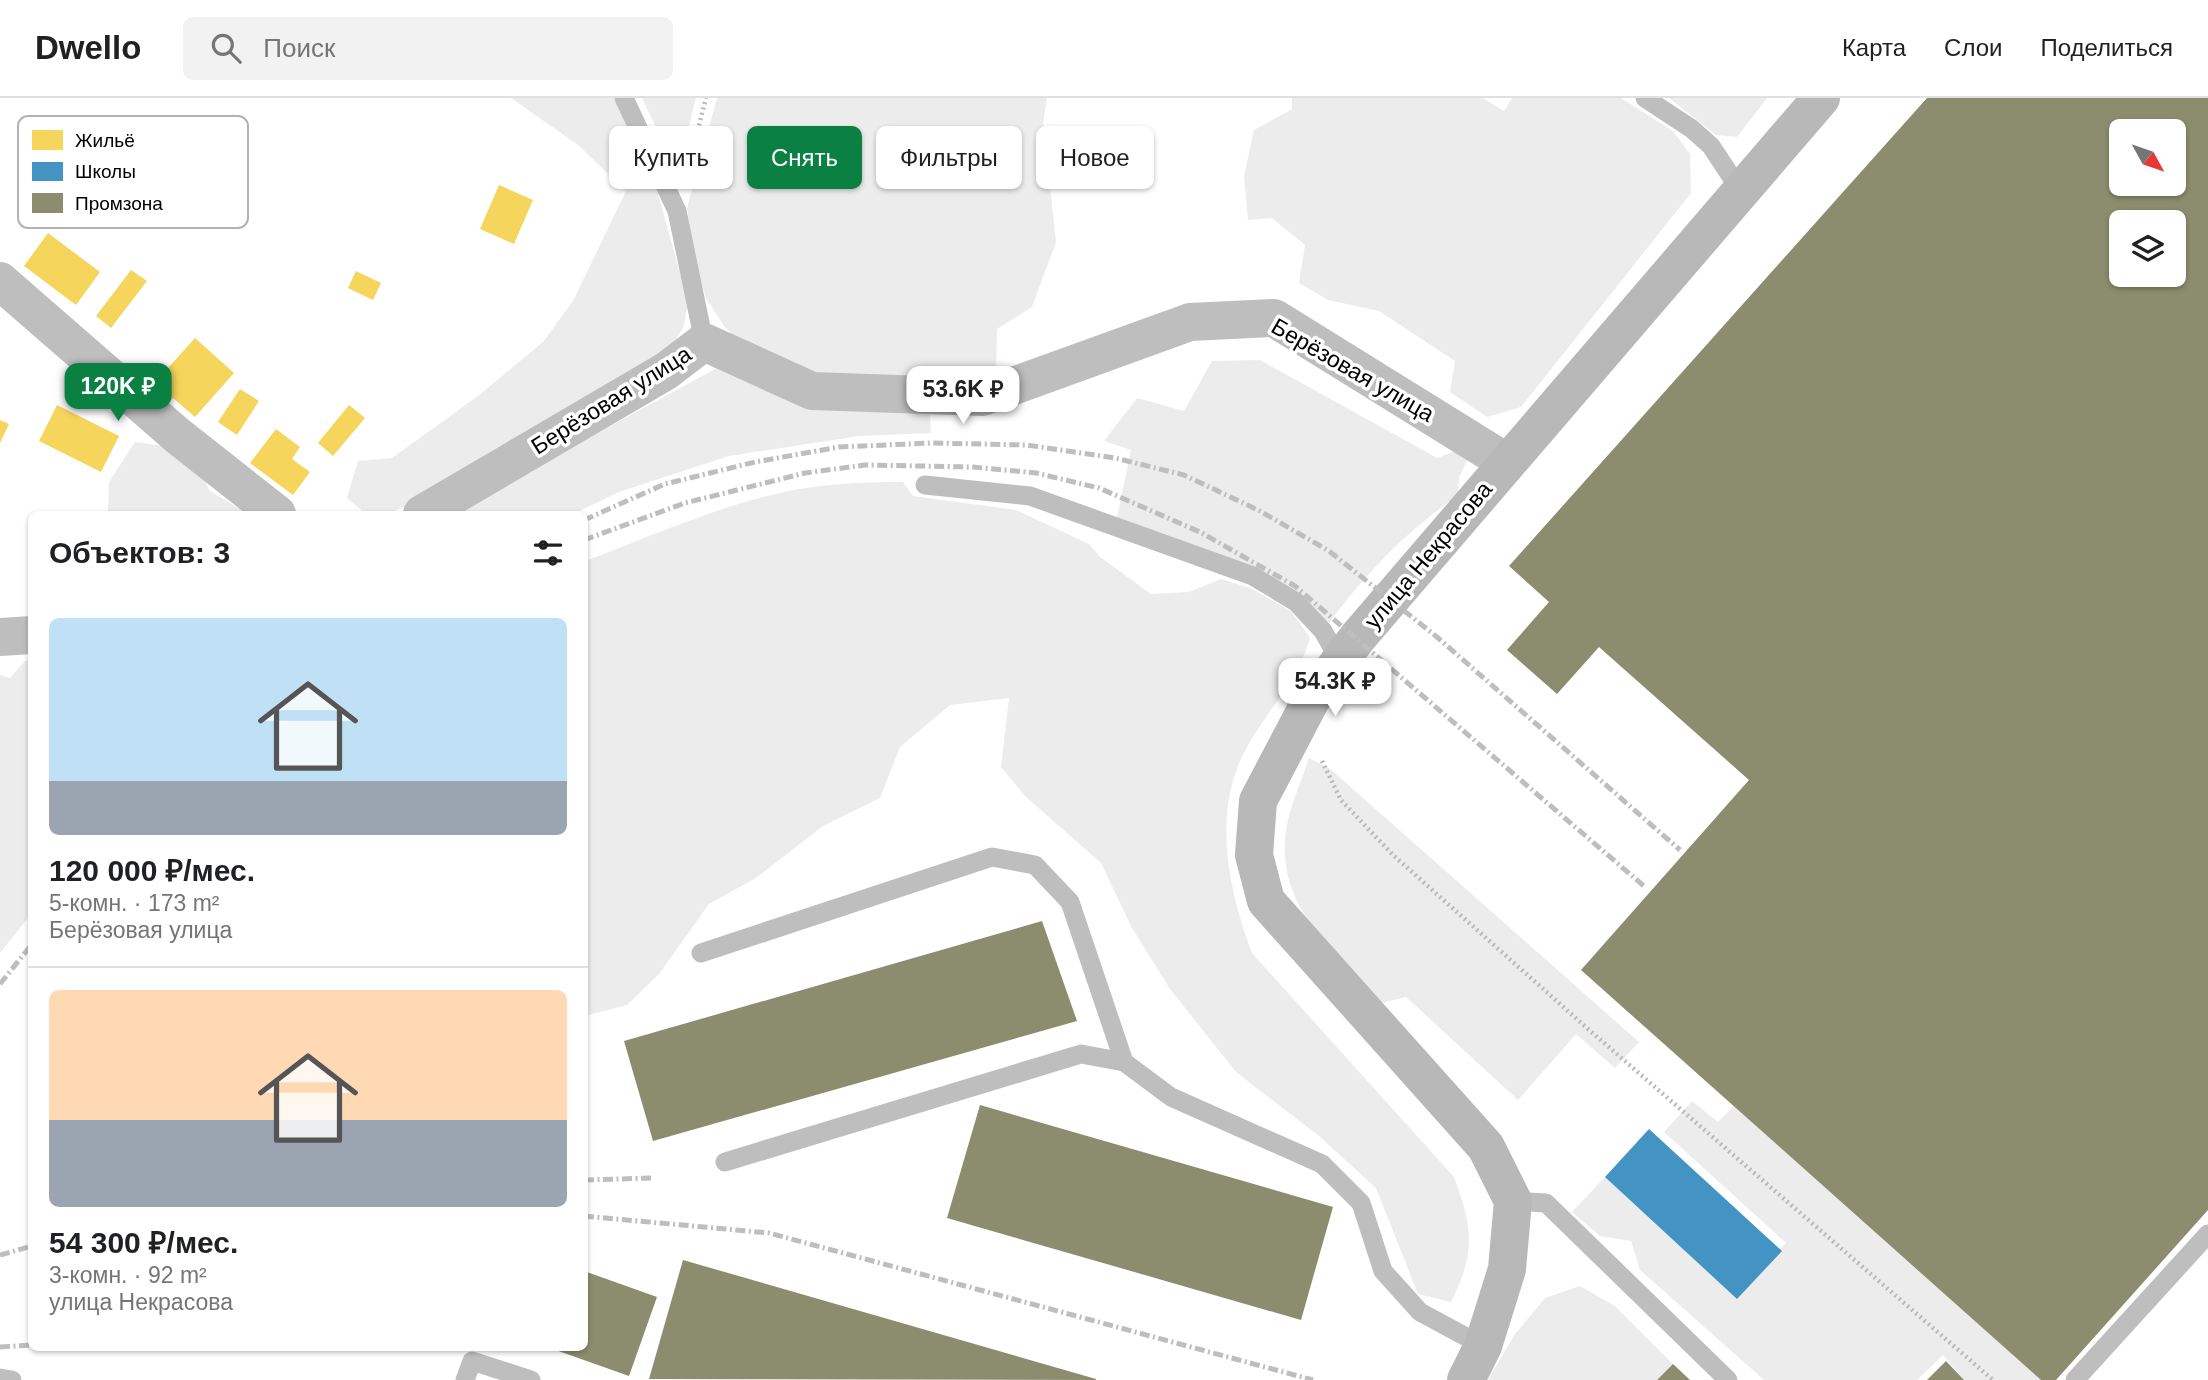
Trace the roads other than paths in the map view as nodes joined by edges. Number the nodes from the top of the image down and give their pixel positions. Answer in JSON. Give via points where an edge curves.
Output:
{"nodes":[{"id":1,"x":624,"y":98,"type":"edge"},
{"id":2,"x":1646,"y":98,"type":"edge"},
{"id":3,"x":1821,"y":98,"type":"edge"},
{"id":4,"x":1742,"y":193,"type":"junction"},
{"id":5,"x":0,"y":281,"type":"edge"},
{"id":6,"x":704,"y":342,"type":"junction"},
{"id":7,"x":1506,"y":462,"type":"junction"},
{"id":8,"x":925,"y":485,"type":"dead end"},
{"id":9,"x":273,"y":511,"type":"edge"},
{"id":10,"x":427,"y":511,"type":"edge"},
{"id":11,"x":28,"y":635,"type":"edge"},
{"id":12,"x":0,"y":637,"type":"edge"},
{"id":13,"x":1340,"y":661,"type":"junction"},
{"id":14,"x":701,"y":953,"type":"dead end"},
{"id":15,"x":1124,"y":1062,"type":"junction"},
{"id":16,"x":725,"y":1162,"type":"dead end"},
{"id":17,"x":1513,"y":1201,"type":"junction"},
{"id":18,"x":2208,"y":1234,"type":"edge"},
{"id":19,"x":1483,"y":1346,"type":"junction"},
{"id":20,"x":471,"y":1363,"type":"edge"},
{"id":21,"x":0,"y":1378,"type":"edge"},
{"id":22,"x":12,"y":1380,"type":"edge"},
{"id":23,"x":531,"y":1380,"type":"edge"},
{"id":24,"x":1466,"y":1380,"type":"edge"},
{"id":25,"x":1728,"y":1380,"type":"edge"},
{"id":26,"x":2075,"y":1380,"type":"edge"}],
"edges":[{"from":1,"to":6,"type":"lane","via":[[677,211]]},
{"from":2,"to":4,"type":"lane","via":[[1711,146]]},
{"from":3,"to":4,"type":"main road","name":"улица Некрасова"},
{"from":4,"to":7,"type":"main road","name":"улица Некрасова"},
{"from":5,"to":9,"type":"street","via":[[178,436]]},
{"from":6,"to":7,"type":"street","name":"Берёзовая улица","via":[[812,391],[983,397],[1190,322],[1274,318]]},
{"from":6,"to":10,"type":"street","name":"Берёзовая улица","via":[[666,372]]},
{"from":7,"to":13,"type":"main road","name":"улица Некрасова"},
{"from":8,"to":13,"type":"lane","via":[[1030,496],[1253,576],[1296,602],[1323,631]]},
{"from":11,"to":12,"type":"street"},
{"from":13,"to":17,"type":"main road","name":"улица Некрасова","via":[[1312,698],[1258,801],[1254,855],[1266,901],[1486,1147]]},
{"from":14,"to":15,"type":"lane","via":[[992,857],[1035,865],[1070,902]]},
{"from":15,"to":16,"type":"lane","via":[[1081,1054]]},
{"from":15,"to":19,"type":"lane","via":[[1171,1097],[1322,1164],[1361,1203],[1383,1271],[1420,1312]]},
{"from":17,"to":19,"type":"main road","via":[[1507,1269]]},
{"from":17,"to":25,"type":"lane","via":[[1546,1203]]},
{"from":18,"to":26,"type":"lane"},
{"from":19,"to":24,"type":"main road"},
{"from":20,"to":23,"type":"lane"},
{"from":21,"to":22,"type":"lane"}]}
